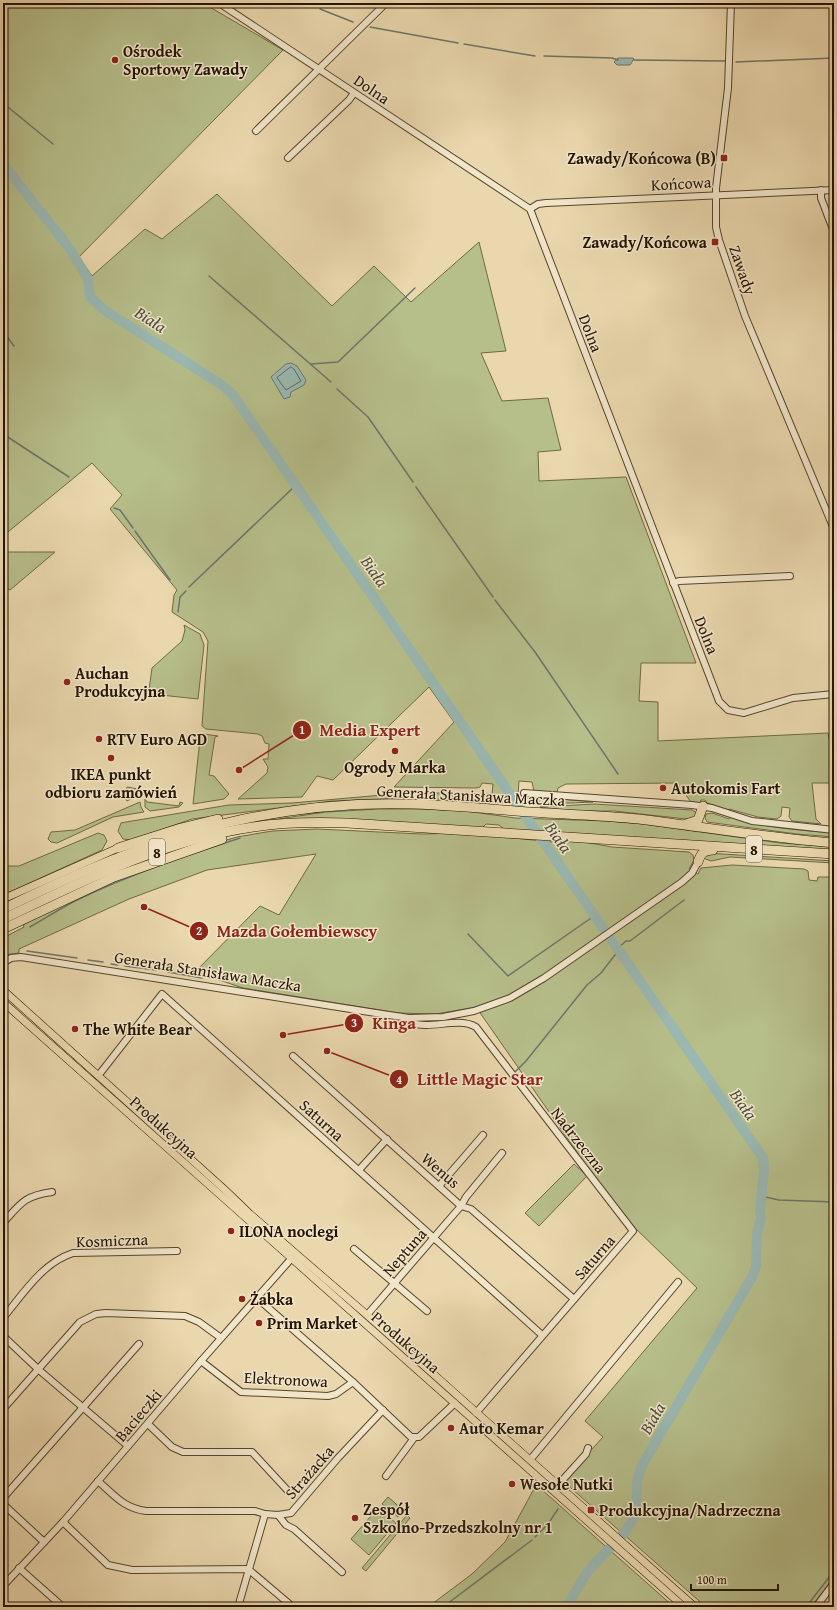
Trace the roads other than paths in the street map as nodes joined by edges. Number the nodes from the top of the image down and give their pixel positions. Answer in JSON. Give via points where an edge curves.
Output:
{"nodes":[{"id":1,"x":219,"y":3,"type":"edge"},
{"id":2,"x":386,"y":3,"type":"edge"},
{"id":3,"x":731,"y":3,"type":"edge"},
{"id":4,"x":320,"y":69,"type":"junction"},
{"id":5,"x":354,"y":93,"type":"junction"},
{"id":6,"x":256,"y":131,"type":"dead end"},
{"id":7,"x":288,"y":158,"type":"dead end"},
{"id":8,"x":821,"y":190,"type":"junction"},
{"id":9,"x":834,"y":190,"type":"edge"},
{"id":10,"x":716,"y":194,"type":"junction"},
{"id":11,"x":530,"y":209,"type":"junction"},
{"id":12,"x":834,"y":232,"type":"edge"},
{"id":13,"x":834,"y":529,"type":"edge"},
{"id":14,"x":790,"y":576,"type":"dead end"},
{"id":15,"x":673,"y":582,"type":"junction"},
{"id":16,"x":834,"y":694,"type":"edge"},
{"id":17,"x":524,"y":793,"type":"dead end"},
{"id":18,"x":702,"y":809,"type":"junction"},
{"id":19,"x":291,"y":812,"type":"junction"},
{"id":20,"x":322,"y":822,"type":"junction"},
{"id":21,"x":682,"y":825,"type":"junction"},
{"id":22,"x":717,"y":830,"type":"junction"},
{"id":23,"x":834,"y":830,"type":"edge"},
{"id":24,"x":834,"y":843,"type":"edge"},
{"id":25,"x":674,"y":844,"type":"junction"},
{"id":26,"x":727,"y":847,"type":"junction"},
{"id":27,"x":118,"y":848,"type":"joint"},
{"id":28,"x":834,"y":854,"type":"edge"},
{"id":29,"x":698,"y":862,"type":"junction"},
{"id":30,"x":3,"y":899,"type":"edge"},
{"id":31,"x":3,"y":909,"type":"edge"},
{"id":32,"x":3,"y":919,"type":"edge"},
{"id":33,"x":3,"y":929,"type":"edge"},
{"id":34,"x":3,"y":963,"type":"edge"},
{"id":35,"x":166,"y":980,"type":"junction"},
{"id":36,"x":3,"y":990,"type":"edge"},
{"id":37,"x":162,"y":994,"type":"junction"},
{"id":38,"x":3,"y":1002,"type":"edge"},
{"id":39,"x":409,"y":1018,"type":"junction"},
{"id":40,"x":51,"y":1039,"type":"junction"},
{"id":41,"x":293,"y":1056,"type":"dead end"},
{"id":42,"x":98,"y":1076,"type":"junction"},
{"id":43,"x":483,"y":1135,"type":"dead end"},
{"id":44,"x":387,"y":1139,"type":"junction"},
{"id":45,"x":502,"y":1153,"type":"dead end"},
{"id":46,"x":359,"y":1170,"type":"junction"},
{"id":47,"x":439,"y":1186,"type":"junction"},
{"id":48,"x":52,"y":1192,"type":"dead end"},
{"id":49,"x":461,"y":1206,"type":"junction"},
{"id":50,"x":3,"y":1223,"type":"edge"},
{"id":51,"x":633,"y":1231,"type":"joint"},
{"id":52,"x":434,"y":1237,"type":"junction"},
{"id":53,"x":354,"y":1249,"type":"dead end"},
{"id":54,"x":177,"y":1251,"type":"dead end"},
{"id":55,"x":296,"y":1253,"type":"junction"},
{"id":56,"x":291,"y":1259,"type":"junction"},
{"id":57,"x":678,"y":1282,"type":"dead end"},
{"id":58,"x":393,"y":1283,"type":"junction"},
{"id":59,"x":257,"y":1298,"type":"junction"},
{"id":60,"x":574,"y":1299,"type":"junction"},
{"id":61,"x":427,"y":1311,"type":"dead end"},
{"id":62,"x":367,"y":1315,"type":"junction"},
{"id":63,"x":3,"y":1318,"type":"edge"},
{"id":64,"x":362,"y":1322,"type":"junction"},
{"id":65,"x":542,"y":1335,"type":"junction"},
{"id":66,"x":3,"y":1336,"type":"edge"},
{"id":67,"x":221,"y":1338,"type":"junction"},
{"id":68,"x":139,"y":1344,"type":"dead end"},
{"id":69,"x":201,"y":1361,"type":"junction"},
{"id":70,"x":39,"y":1370,"type":"junction"},
{"id":71,"x":353,"y":1382,"type":"junction"},
{"id":72,"x":455,"y":1403,"type":"junction"},
{"id":73,"x":85,"y":1407,"type":"junction"},
{"id":74,"x":3,"y":1409,"type":"edge"},
{"id":75,"x":383,"y":1410,"type":"junction"},
{"id":76,"x":476,"y":1413,"type":"junction"},
{"id":77,"x":148,"y":1424,"type":"junction"},
{"id":78,"x":414,"y":1438,"type":"junction"},
{"id":79,"x":128,"y":1446,"type":"junction"},
{"id":80,"x":588,"y":1448,"type":"dead end"},
{"id":81,"x":530,"y":1460,"type":"junction"},
{"id":82,"x":386,"y":1476,"type":"dead end"},
{"id":83,"x":98,"y":1481,"type":"junction"},
{"id":84,"x":558,"y":1485,"type":"junction"},
{"id":85,"x":290,"y":1492,"type":"dead end"},
{"id":86,"x":3,"y":1498,"type":"edge"},
{"id":87,"x":3,"y":1504,"type":"edge"},
{"id":88,"x":265,"y":1514,"type":"junction"},
{"id":89,"x":278,"y":1515,"type":"junction"},
{"id":90,"x":63,"y":1522,"type":"junction"},
{"id":91,"x":611,"y":1537,"type":"junction"},
{"id":92,"x":44,"y":1542,"type":"junction"},
{"id":93,"x":624,"y":1549,"type":"junction"},
{"id":94,"x":19,"y":1568,"type":"junction"},
{"id":95,"x":248,"y":1569,"type":"junction"},
{"id":96,"x":342,"y":1572,"type":"dead end"},
{"id":97,"x":834,"y":1583,"type":"edge"},
{"id":98,"x":3,"y":1586,"type":"edge"},
{"id":99,"x":63,"y":1607,"type":"edge"},
{"id":100,"x":238,"y":1607,"type":"edge"},
{"id":101,"x":293,"y":1607,"type":"edge"},
{"id":102,"x":684,"y":1607,"type":"edge"},
{"id":103,"x":695,"y":1607,"type":"edge"},
{"id":104,"x":816,"y":1607,"type":"edge"}],
"edges":[{"from":1,"to":4,"type":"street","name":"Dolna"},
{"from":2,"to":4,"type":"street"},
{"from":3,"to":10,"type":"street","name":"Zawady","via":[[728,88]]},
{"from":4,"to":5,"type":"street","name":"Dolna"},
{"from":4,"to":6,"type":"street"},
{"from":5,"to":7,"type":"street"},
{"from":5,"to":11,"type":"street","name":"Dolna"},
{"from":8,"to":9,"type":"street","name":"Końcowa"},
{"from":8,"to":10,"type":"street","name":"Końcowa"},
{"from":8,"to":12,"type":"street","via":[[821,198]]},
{"from":10,"to":11,"type":"street","name":"Końcowa","via":[[546,203]]},
{"from":10,"to":13,"type":"street","name":"Zawady","via":[[716,226],[723,257],[772,383]]},
{"from":11,"to":15,"type":"street","name":"Dolna"},
{"from":14,"to":15,"type":"street"},
{"from":15,"to":16,"type":"street","name":"Dolna","via":[[719,700],[728,710],[744,713],[793,698]]},
{"from":17,"to":18,"type":"street"},
{"from":18,"to":21,"type":"highway","via":[[698,820]]},
{"from":18,"to":22,"type":"highway","via":[[704,823]]},
{"from":18,"to":23,"type":"street","via":[[752,821]]},
{"from":19,"to":21,"type":"highway","name":"Generała Stanisława Maczka","number":"8","via":[[363,805],[412,804],[637,819]]},
{"from":19,"to":27,"type":"highway","via":[[257,813],[216,820]]},
{"from":19,"to":31,"type":"highway","name":"Generała Stanisława Maczka","number":"8","via":[[228,823],[144,847]]},
{"from":20,"to":25,"type":"highway","number":"8"},
{"from":20,"to":32,"type":"highway","number":"8","via":[[254,826],[181,844],[138,858]]},
{"from":20,"to":33,"type":"highway","via":[[259,830],[198,846],[114,877]]},
{"from":21,"to":22,"type":"highway","name":"Generała Stanisława Maczka","number":"8"},
{"from":22,"to":24,"type":"highway","name":"Generała Stanisława Maczka","number":"8"},
{"from":25,"to":26,"type":"highway","number":"8"},
{"from":25,"to":29,"type":"highway","via":[[692,850],[696,853]]},
{"from":26,"to":28,"type":"highway","number":"8"},
{"from":26,"to":29,"type":"highway","via":[[704,851],[700,854]]},
{"from":27,"to":30,"type":"main road"},
{"from":29,"to":39,"type":"street","name":"Generała Stanisława Maczka","via":[[688,877],[527,989],[492,1005],[443,1017]]},
{"from":34,"to":35,"type":"street","name":"Generała Stanisława Maczka","via":[[11,958],[21,957]]},
{"from":35,"to":37,"type":"street"},
{"from":35,"to":39,"type":"street","name":"Generała Stanisława Maczka"},
{"from":36,"to":40,"type":"main road","name":"Produkcyjna"},
{"from":37,"to":42,"type":"street"},
{"from":37,"to":46,"type":"street","name":"Saturna"},
{"from":38,"to":40,"type":"main road","name":"Produkcyjna"},
{"from":39,"to":51,"type":"street","name":"Nadrzeczna","via":[[414,1024],[462,1023],[476,1027]]},
{"from":40,"to":42,"type":"main road","name":"Produkcyjna"},
{"from":40,"to":56,"type":"main road","name":"Produkcyjna"},
{"from":41,"to":44,"type":"street","name":"Wenus"},
{"from":42,"to":55,"type":"main road","name":"Produkcyjna"},
{"from":43,"to":47,"type":"street"},
{"from":44,"to":46,"type":"street"},
{"from":44,"to":47,"type":"street","name":"Wenus"},
{"from":45,"to":49,"type":"street","name":"Neptuna"},
{"from":46,"to":52,"type":"street","name":"Saturna"},
{"from":47,"to":49,"type":"street","name":"Wenus"},
{"from":48,"to":50,"type":"street","via":[[36,1194],[26,1199]]},
{"from":49,"to":52,"type":"street","name":"Neptuna"},
{"from":49,"to":60,"type":"street","name":"Wenus","via":[[472,1209]]},
{"from":51,"to":60,"type":"street","name":"Saturna"},
{"from":52,"to":58,"type":"street","name":"Neptuna"},
{"from":52,"to":65,"type":"street","name":"Saturna"},
{"from":53,"to":58,"type":"street"},
{"from":54,"to":63,"type":"street","name":"Kosmiczna","via":[[73,1253],[59,1257]]},
{"from":55,"to":56,"type":"main road"},
{"from":55,"to":62,"type":"main road","name":"Produkcyjna"},
{"from":56,"to":59,"type":"street","name":"Bacieczki"},
{"from":56,"to":64,"type":"main road","name":"Produkcyjna"},
{"from":57,"to":81,"type":"street"},
{"from":58,"to":61,"type":"street"},
{"from":58,"to":62,"type":"street","name":"Neptuna"},
{"from":59,"to":67,"type":"street","name":"Bacieczki"},
{"from":59,"to":71,"type":"street"},
{"from":60,"to":65,"type":"street","name":"Saturna"},
{"from":62,"to":64,"type":"main road"},
{"from":62,"to":76,"type":"main road","name":"Produkcyjna"},
{"from":64,"to":72,"type":"main road","name":"Produkcyjna"},
{"from":65,"to":76,"type":"street","name":"Saturna"},
{"from":66,"to":70,"type":"street"},
{"from":67,"to":69,"type":"street","name":"Bacieczki"},
{"from":67,"to":70,"type":"street","via":[[199,1322],[185,1316],[96,1314],[80,1322]]},
{"from":68,"to":73,"type":"street"},
{"from":69,"to":71,"type":"street","name":"Elektronowa","via":[[242,1392],[328,1396],[336,1394]]},
{"from":69,"to":77,"type":"street","name":"Bacieczki"},
{"from":70,"to":73,"type":"street"},
{"from":70,"to":74,"type":"street"},
{"from":71,"to":75,"type":"street"},
{"from":72,"to":78,"type":"street","via":[[419,1437]]},
{"from":72,"to":91,"type":"main road","name":"Produkcyjna"},
{"from":73,"to":79,"type":"street"},
{"from":73,"to":86,"type":"street"},
{"from":75,"to":78,"type":"street"},
{"from":75,"to":89,"type":"street","name":"Strażacka","via":[[291,1513]]},
{"from":76,"to":81,"type":"main road","name":"Produkcyjna"},
{"from":77,"to":79,"type":"street","name":"Bacieczki"},
{"from":77,"to":85,"type":"street","via":[[172,1447],[183,1452],[252,1452]]},
{"from":78,"to":82,"type":"street"},
{"from":79,"to":83,"type":"street","name":"Bacieczki"},
{"from":80,"to":84,"type":"street","via":[[586,1454]]},
{"from":81,"to":84,"type":"main road","name":"Produkcyjna"},
{"from":83,"to":88,"type":"street","name":"Strażacka","via":[[125,1506],[136,1510],[255,1511]]},
{"from":83,"to":90,"type":"street","name":"Bacieczki"},
{"from":84,"to":91,"type":"main road","name":"Produkcyjna"},
{"from":87,"to":92,"type":"street"},
{"from":88,"to":89,"type":"street","name":"Strażacka"},
{"from":88,"to":95,"type":"street"},
{"from":89,"to":96,"type":"street","via":[[286,1525],[294,1529]]},
{"from":90,"to":92,"type":"street","name":"Bacieczki"},
{"from":90,"to":95,"type":"street","via":[[108,1565],[116,1568]]},
{"from":91,"to":93,"type":"main road","name":"Produkcyjna"},
{"from":92,"to":94,"type":"street","name":"Bacieczki"},
{"from":93,"to":102,"type":"main road","name":"Produkcyjna"},
{"from":93,"to":103,"type":"main road","name":"Produkcyjna"},
{"from":94,"to":98,"type":"street","name":"Bacieczki"},
{"from":94,"to":99,"type":"street"},
{"from":95,"to":100,"type":"street"},
{"from":95,"to":101,"type":"street"},
{"from":97,"to":104,"type":"street"}]}
